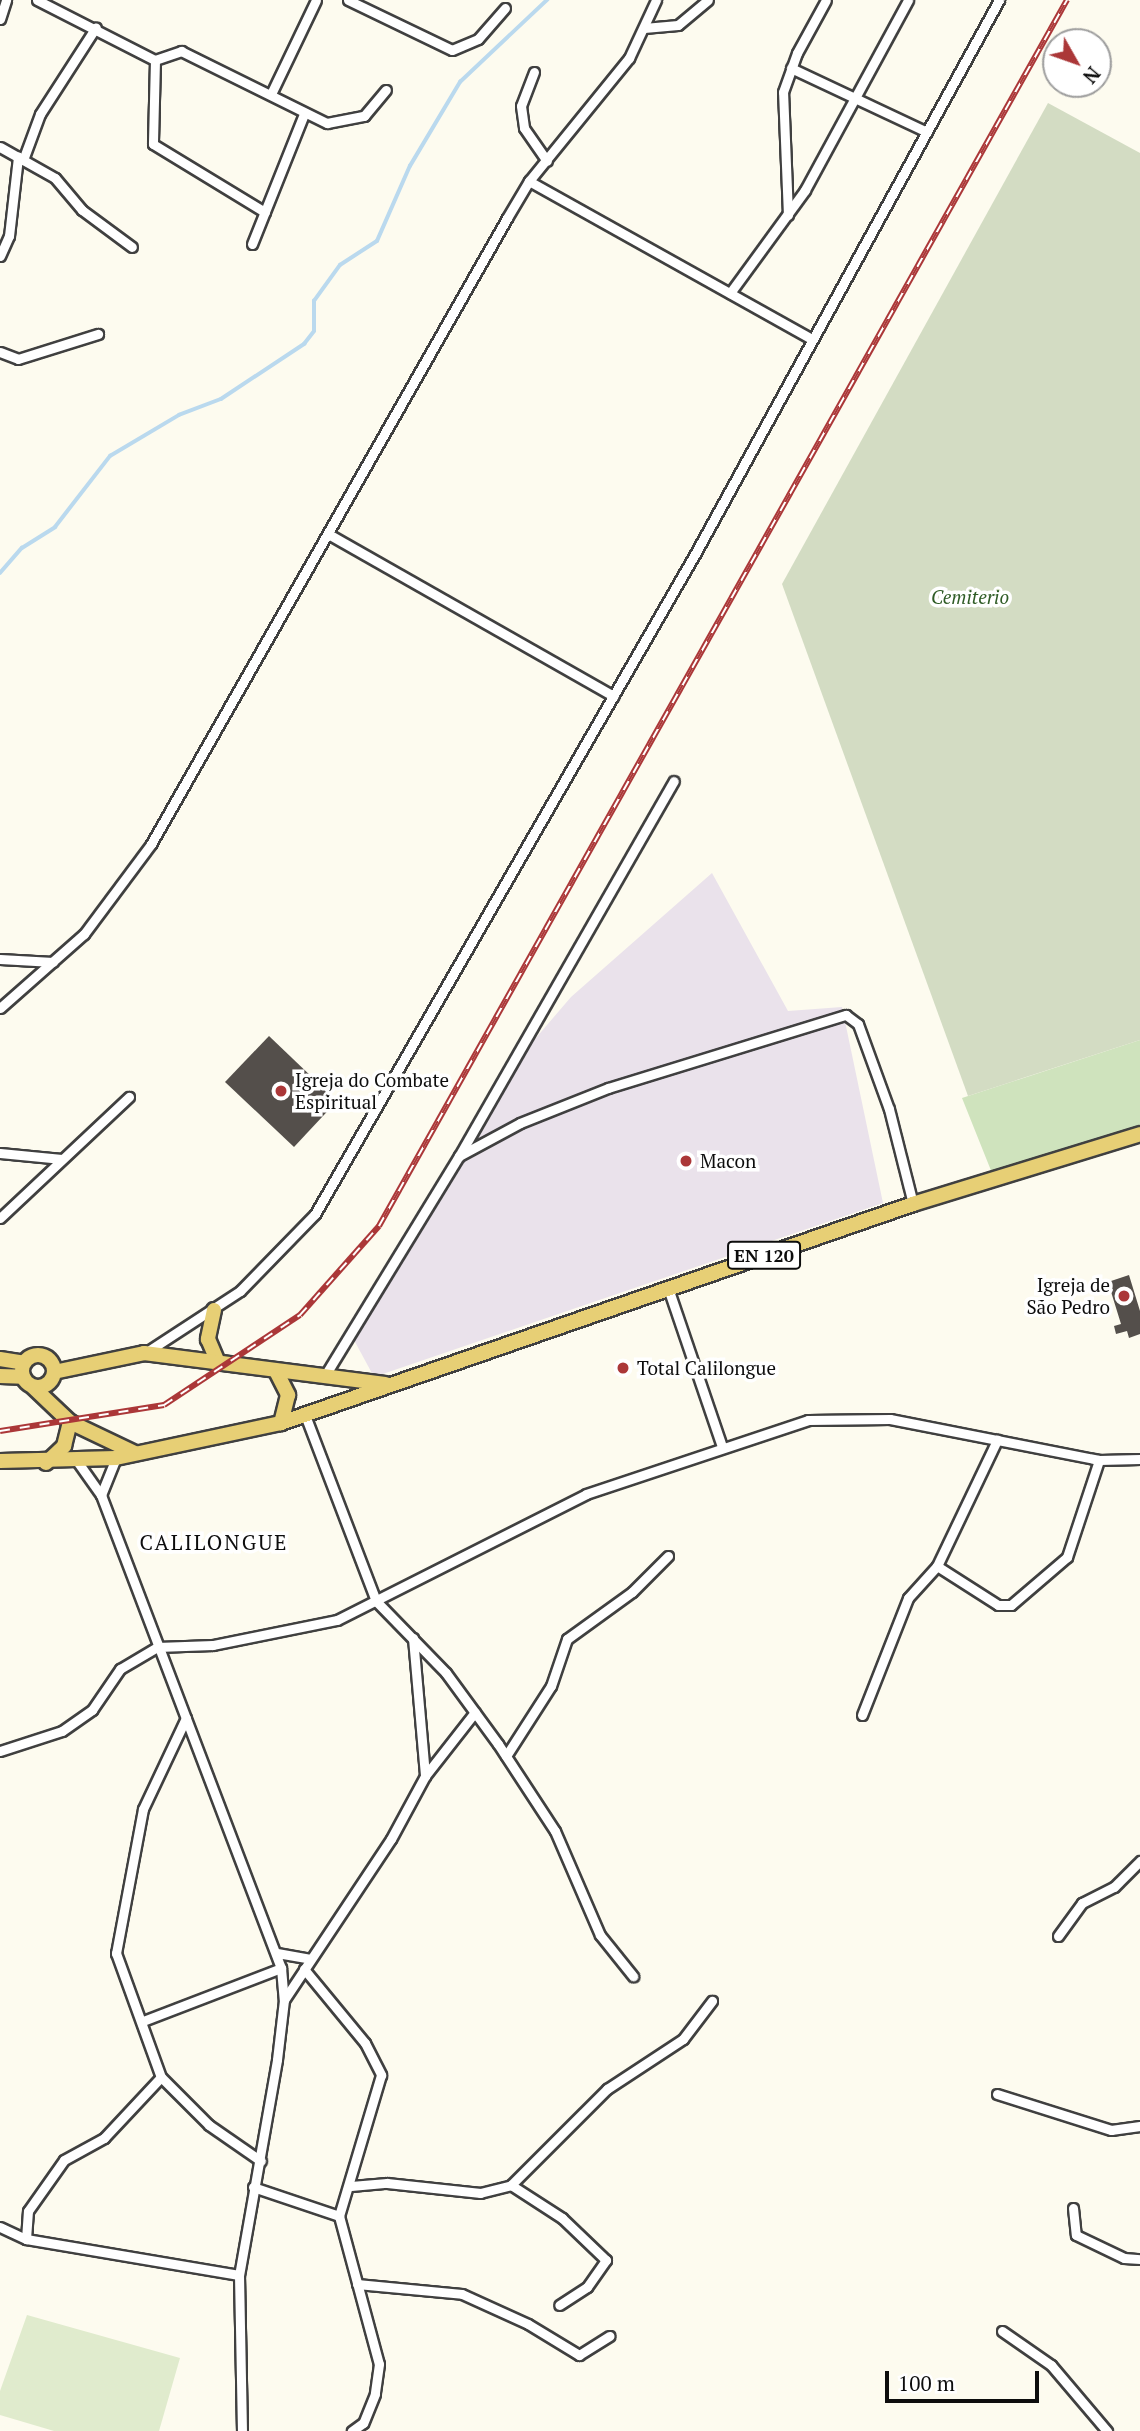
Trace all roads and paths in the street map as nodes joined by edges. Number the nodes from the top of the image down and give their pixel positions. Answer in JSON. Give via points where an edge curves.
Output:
{"nodes":[{"id":1,"x":6,"y":0,"type":"edge"},
{"id":2,"x":37,"y":0,"type":"edge"},
{"id":3,"x":316,"y":0,"type":"edge"},
{"id":4,"x":348,"y":0,"type":"edge"},
{"id":5,"x":656,"y":0,"type":"edge"},
{"id":6,"x":708,"y":0,"type":"edge"},
{"id":7,"x":826,"y":0,"type":"edge"},
{"id":8,"x":908,"y":0,"type":"edge"},
{"id":9,"x":999,"y":0,"type":"edge"},
{"id":10,"x":505,"y":8,"type":"dead end"},
{"id":11,"x":0,"y":19,"type":"edge"},
{"id":12,"x":96,"y":27,"type":"junction"},
{"id":13,"x":644,"y":28,"type":"junction"},
{"id":14,"x":155,"y":61,"type":"junction"},
{"id":15,"x":791,"y":68,"type":"junction"},
{"id":16,"x":534,"y":72,"type":"dead end"},
{"id":17,"x":386,"y":90,"type":"dead end"},
{"id":18,"x":271,"y":94,"type":"junction"},
{"id":19,"x":855,"y":97,"type":"junction"},
{"id":20,"x":304,"y":114,"type":"junction"},
{"id":21,"x":927,"y":132,"type":"junction"},
{"id":22,"x":0,"y":147,"type":"edge"},
{"id":23,"x":20,"y":158,"type":"junction"},
{"id":24,"x":547,"y":161,"type":"junction"},
{"id":25,"x":530,"y":181,"type":"junction"},
{"id":26,"x":265,"y":212,"type":"junction"},
{"id":27,"x":788,"y":215,"type":"junction"},
{"id":28,"x":252,"y":244,"type":"dead end"},
{"id":29,"x":132,"y":247,"type":"dead end"},
{"id":30,"x":0,"y":256,"type":"edge"},
{"id":31,"x":730,"y":293,"type":"junction"},
{"id":32,"x":98,"y":334,"type":"dead end"},
{"id":33,"x":812,"y":339,"type":"junction"},
{"id":34,"x":0,"y":352,"type":"edge"},
{"id":35,"x":330,"y":535,"type":"junction"},
{"id":36,"x":613,"y":696,"type":"junction"},
{"id":37,"x":674,"y":781,"type":"dead end"},
{"id":38,"x":0,"y":959,"type":"edge"},
{"id":39,"x":53,"y":962,"type":"junction"},
{"id":40,"x":0,"y":1008,"type":"edge"},
{"id":41,"x":129,"y":1097,"type":"dead end"},
{"id":42,"x":1140,"y":1134,"type":"edge"},
{"id":43,"x":0,"y":1153,"type":"edge"},
{"id":44,"x":459,"y":1156,"type":"junction"},
{"id":45,"x":62,"y":1159,"type":"junction"},
{"id":46,"x":913,"y":1204,"type":"junction"},
{"id":47,"x":0,"y":1218,"type":"edge"},
{"id":48,"x":668,"y":1288,"type":"junction"},
{"id":49,"x":214,"y":1310,"type":"junction"},
{"id":50,"x":144,"y":1353,"type":"junction"},
{"id":51,"x":0,"y":1359,"type":"edge"},
{"id":52,"x":218,"y":1362,"type":"junction"},
{"id":53,"x":276,"y":1371,"type":"junction"},
{"id":54,"x":54,"y":1372,"type":"junction"},
{"id":55,"x":0,"y":1376,"type":"edge"},
{"id":56,"x":27,"y":1376,"type":"junction"},
{"id":57,"x":323,"y":1379,"type":"junction"},
{"id":58,"x":390,"y":1384,"type":"junction"},
{"id":59,"x":305,"y":1415,"type":"junction"},
{"id":60,"x":70,"y":1422,"type":"junction"},
{"id":61,"x":281,"y":1423,"type":"junction"},
{"id":62,"x":997,"y":1440,"type":"junction"},
{"id":63,"x":722,"y":1447,"type":"junction"},
{"id":64,"x":139,"y":1454,"type":"junction"},
{"id":65,"x":116,"y":1458,"type":"junction"},
{"id":66,"x":1140,"y":1459,"type":"edge"},
{"id":67,"x":1099,"y":1460,"type":"junction"},
{"id":68,"x":0,"y":1461,"type":"edge"},
{"id":69,"x":77,"y":1461,"type":"junction"},
{"id":70,"x":46,"y":1463,"type":"junction"},
{"id":71,"x":101,"y":1494,"type":"junction"},
{"id":72,"x":668,"y":1556,"type":"dead end"},
{"id":73,"x":937,"y":1566,"type":"junction"},
{"id":74,"x":376,"y":1601,"type":"junction"},
{"id":75,"x":413,"y":1636,"type":"junction"},
{"id":76,"x":156,"y":1647,"type":"junction"},
{"id":77,"x":475,"y":1712,"type":"junction"},
{"id":78,"x":862,"y":1715,"type":"dead end"},
{"id":79,"x":186,"y":1718,"type":"junction"},
{"id":80,"x":0,"y":1751,"type":"edge"},
{"id":81,"x":506,"y":1756,"type":"junction"},
{"id":82,"x":425,"y":1776,"type":"junction"},
{"id":83,"x":1140,"y":1861,"type":"edge"},
{"id":84,"x":1058,"y":1936,"type":"dead end"},
{"id":85,"x":277,"y":1954,"type":"junction"},
{"id":86,"x":310,"y":1959,"type":"junction"},
{"id":87,"x":281,"y":1968,"type":"junction"},
{"id":88,"x":304,"y":1969,"type":"junction"},
{"id":89,"x":633,"y":1976,"type":"dead end"},
{"id":90,"x":284,"y":2000,"type":"junction"},
{"id":91,"x":712,"y":2001,"type":"dead end"},
{"id":92,"x":143,"y":2021,"type":"junction"},
{"id":93,"x":161,"y":2077,"type":"junction"},
{"id":94,"x":997,"y":2094,"type":"dead end"},
{"id":95,"x":1140,"y":2126,"type":"edge"},
{"id":96,"x":261,"y":2161,"type":"junction"},
{"id":97,"x":511,"y":2185,"type":"junction"},
{"id":98,"x":351,"y":2186,"type":"junction"},
{"id":99,"x":253,"y":2187,"type":"junction"},
{"id":100,"x":1073,"y":2208,"type":"dead end"},
{"id":101,"x":339,"y":2216,"type":"junction"},
{"id":102,"x":0,"y":2227,"type":"edge"},
{"id":103,"x":26,"y":2239,"type":"junction"},
{"id":104,"x":1140,"y":2259,"type":"edge"},
{"id":105,"x":239,"y":2275,"type":"junction"},
{"id":106,"x":357,"y":2284,"type":"junction"},
{"id":107,"x":559,"y":2305,"type":"dead end"},
{"id":108,"x":1002,"y":2332,"type":"dead end"},
{"id":109,"x":609,"y":2336,"type":"dead end"},
{"id":110,"x":363,"y":2427,"type":"edge"},
{"id":111,"x":242,"y":2431,"type":"edge"},
{"id":112,"x":352,"y":2431,"type":"edge"},
{"id":113,"x":1107,"y":2431,"type":"edge"}],
"edges":[{"from":1,"to":11,"type":"street"},
{"from":2,"to":12,"type":"street"},
{"from":3,"to":18,"type":"street"},
{"from":4,"to":10,"type":"street","via":[[452,50],[478,39]]},
{"from":5,"to":13,"type":"street"},
{"from":6,"to":13,"type":"street","via":[[678,25]]},
{"from":7,"to":15,"type":"street"},
{"from":8,"to":19,"type":"street"},
{"from":9,"to":21,"type":"street"},
{"from":12,"to":14,"type":"street"},
{"from":12,"to":23,"type":"street","via":[[40,114]]},
{"from":13,"to":24,"type":"street","via":[[629,58]]},
{"from":14,"to":18,"type":"street","via":[[181,51]]},
{"from":14,"to":26,"type":"street","via":[[153,144]]},
{"from":15,"to":19,"type":"street"},
{"from":15,"to":27,"type":"street","via":[[783,92]]},
{"from":16,"to":24,"type":"street","via":[[521,106],[524,128]]},
{"from":17,"to":20,"type":"street","via":[[364,116],[350,122],[327,123]]},
{"from":18,"to":20,"type":"street"},
{"from":19,"to":21,"type":"street"},
{"from":19,"to":27,"type":"street"},
{"from":20,"to":26,"type":"street"},
{"from":21,"to":33,"type":"street"},
{"from":22,"to":23,"type":"street"},
{"from":23,"to":29,"type":"street","via":[[55,178],[82,209]]},
{"from":23,"to":30,"type":"street","via":[[9,236]]},
{"from":24,"to":25,"type":"street"},
{"from":25,"to":31,"type":"street"},
{"from":25,"to":35,"type":"street","via":[[363,465]]},
{"from":26,"to":28,"type":"street"},
{"from":27,"to":31,"type":"street"},
{"from":31,"to":33,"type":"street"},
{"from":32,"to":34,"type":"street","via":[[18,359]]},
{"from":33,"to":36,"type":"street"},
{"from":35,"to":36,"type":"street"},
{"from":35,"to":39,"type":"street","via":[[151,844],[98,916]]},
{"from":36,"to":49,"type":"street","via":[[315,1214],[272,1262]]},
{"from":37,"to":44,"type":"street"},
{"from":38,"to":39,"type":"street"},
{"from":39,"to":40,"type":"street"},
{"from":41,"to":45,"type":"street"},
{"from":42,"to":46,"type":"main road","number":"EN 120"},
{"from":43,"to":45,"type":"street"},
{"from":44,"to":46,"type":"street","via":[[520,1123],[607,1088],[846,1015],[858,1024],[884,1097]]},
{"from":44,"to":57,"type":"street"},
{"from":45,"to":47,"type":"street"},
{"from":46,"to":48,"type":"main road","number":"EN 120"},
{"from":48,"to":58,"type":"main road","number":"EN 120"},
{"from":48,"to":63,"type":"street"},
{"from":49,"to":50,"type":"street"},
{"from":49,"to":52,"type":"main road","via":[[208,1339]]},
{"from":50,"to":52,"type":"main road","number":"EN 120"},
{"from":50,"to":54,"type":"main road","number":"EN 120"},
{"from":51,"to":56,"type":"main road"},
{"from":52,"to":53,"type":"main road","number":"EN 120"},
{"from":53,"to":57,"type":"main road","number":"EN 120"},
{"from":53,"to":61,"type":"main road","via":[[288,1395]]},
{"from":54,"to":56,"type":"main road","number":"EN 120","via":[[47,1384]]},
{"from":54,"to":56,"type":"main road","via":[[43,1356]]},
{"from":55,"to":56,"type":"main road"},
{"from":56,"to":60,"type":"main road"},
{"from":57,"to":58,"type":"main road","number":"EN 120"},
{"from":58,"to":59,"type":"main road","number":"EN 120"},
{"from":59,"to":61,"type":"main road","number":"EN 120"},
{"from":59,"to":74,"type":"street"},
{"from":60,"to":64,"type":"main road"},
{"from":60,"to":70,"type":"main road","via":[[64,1446]]},
{"from":61,"to":64,"type":"main road","number":"EN 120"},
{"from":62,"to":63,"type":"street","via":[[890,1419],[839,1415]]},
{"from":62,"to":67,"type":"street"},
{"from":62,"to":73,"type":"street"},
{"from":63,"to":74,"type":"street","via":[[586,1493]]},
{"from":64,"to":65,"type":"main road","number":"EN 120"},
{"from":65,"to":69,"type":"main road","number":"EN 120"},
{"from":65,"to":71,"type":"street"},
{"from":66,"to":67,"type":"street"},
{"from":67,"to":73,"type":"street","via":[[1067,1557],[1011,1605],[998,1605]]},
{"from":68,"to":70,"type":"main road","number":"EN 120"},
{"from":69,"to":70,"type":"main road","number":"EN 120"},
{"from":69,"to":71,"type":"street"},
{"from":71,"to":76,"type":"street"},
{"from":72,"to":81,"type":"street","via":[[632,1592],[567,1639],[548,1692]]},
{"from":73,"to":78,"type":"street","via":[[908,1598]]},
{"from":74,"to":75,"type":"street"},
{"from":74,"to":76,"type":"street","via":[[337,1620],[273,1636]]},
{"from":75,"to":77,"type":"street"},
{"from":75,"to":82,"type":"street"},
{"from":76,"to":79,"type":"street"},
{"from":76,"to":80,"type":"street","via":[[120,1669],[92,1710],[70,1726],[36,1743]]},
{"from":77,"to":81,"type":"street"},
{"from":77,"to":82,"type":"street"},
{"from":79,"to":85,"type":"street"},
{"from":79,"to":92,"type":"street","via":[[143,1809],[116,1933],[121,1974]]},
{"from":81,"to":89,"type":"street","via":[[555,1831],[600,1935]]},
{"from":82,"to":86,"type":"street","via":[[391,1839]]},
{"from":83,"to":84,"type":"street","via":[[1114,1887],[1082,1903]]},
{"from":85,"to":86,"type":"street"},
{"from":85,"to":87,"type":"street"},
{"from":86,"to":88,"type":"street"},
{"from":87,"to":90,"type":"street"},
{"from":87,"to":92,"type":"street"},
{"from":88,"to":90,"type":"street"},
{"from":88,"to":98,"type":"street","via":[[379,2065],[380,2087]]},
{"from":90,"to":96,"type":"street"},
{"from":91,"to":97,"type":"street","via":[[683,2039],[607,2089]]},
{"from":92,"to":93,"type":"street"},
{"from":93,"to":96,"type":"street","via":[[209,2125]]},
{"from":93,"to":103,"type":"street","via":[[104,2138],[64,2160],[28,2211]]},
{"from":94,"to":95,"type":"street","via":[[1111,2130]]},
{"from":96,"to":99,"type":"street"},
{"from":97,"to":98,"type":"street","via":[[480,2193],[387,2183]]},
{"from":97,"to":107,"type":"street","via":[[562,2218],[606,2260],[587,2287]]},
{"from":98,"to":101,"type":"street"},
{"from":99,"to":101,"type":"street"},
{"from":99,"to":105,"type":"street"},
{"from":100,"to":104,"type":"street","via":[[1076,2235],[1124,2258]]},
{"from":101,"to":106,"type":"street"},
{"from":102,"to":103,"type":"street"},
{"from":103,"to":105,"type":"street"},
{"from":105,"to":111,"type":"street"},
{"from":106,"to":109,"type":"street","via":[[462,2294],[528,2324],[579,2356]]},
{"from":106,"to":110,"type":"street","via":[[379,2364],[375,2394]]},
{"from":108,"to":113,"type":"street","via":[[1051,2365]]},
{"from":110,"to":112,"type":"street"}]}
